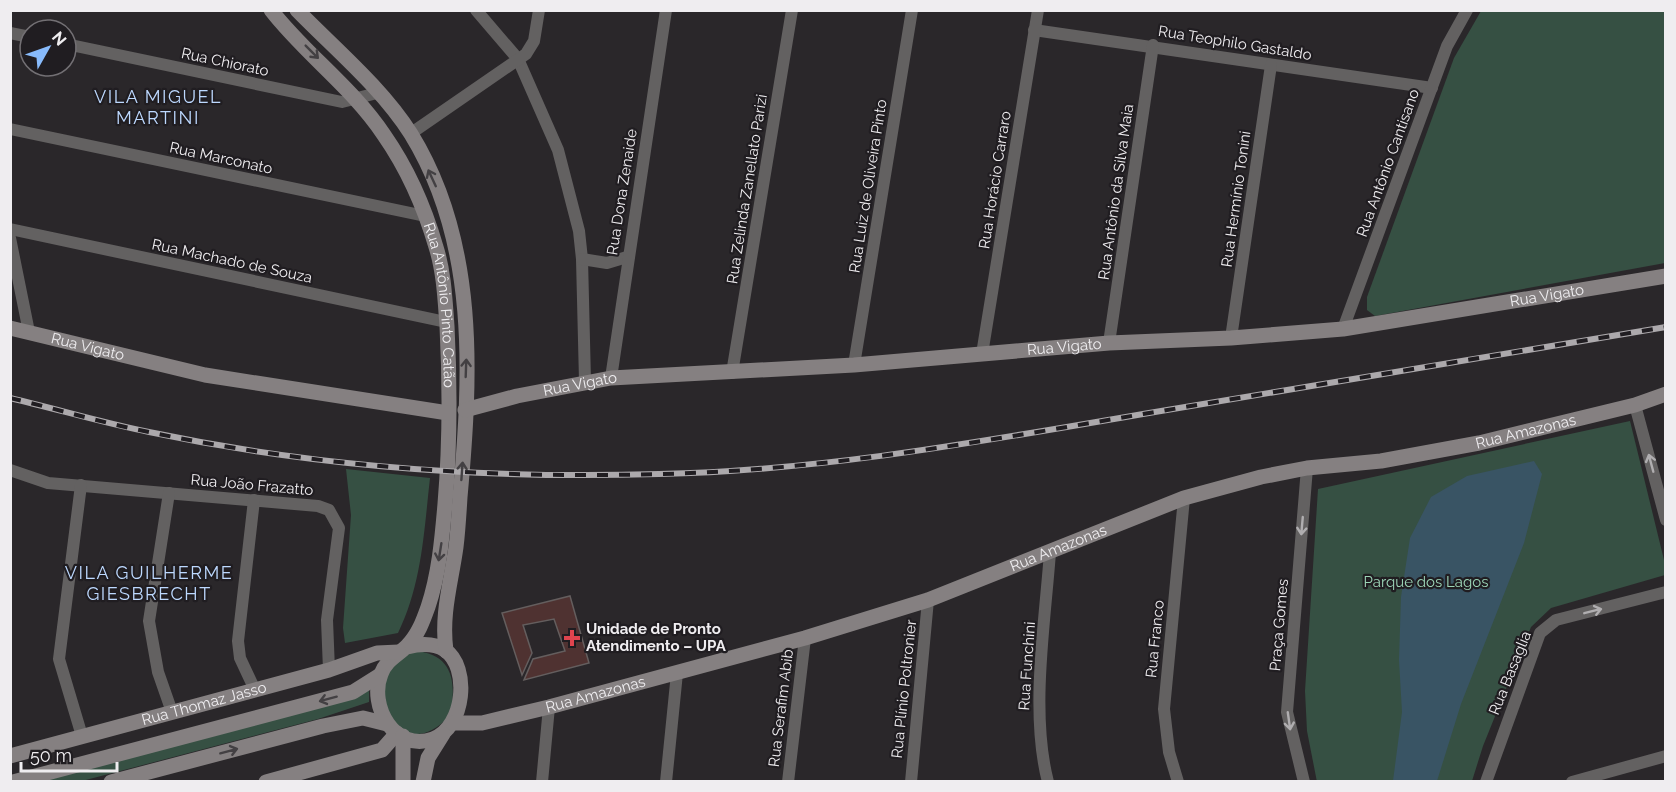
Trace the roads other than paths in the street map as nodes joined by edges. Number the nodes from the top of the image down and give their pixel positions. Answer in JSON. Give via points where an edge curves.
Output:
{"nodes":[{"id":1,"x":271,"y":10,"type":"edge"},
{"id":2,"x":297,"y":10,"type":"edge"},
{"id":3,"x":476,"y":10,"type":"edge"},
{"id":4,"x":539,"y":10,"type":"edge"},
{"id":5,"x":666,"y":10,"type":"edge"},
{"id":6,"x":792,"y":10,"type":"edge"},
{"id":7,"x":912,"y":10,"type":"edge"},
{"id":8,"x":1038,"y":10,"type":"edge"},
{"id":9,"x":1467,"y":10,"type":"edge"},
{"id":10,"x":1034,"y":30,"type":"junction"},
{"id":11,"x":1154,"y":45,"type":"junction"},
{"id":12,"x":78,"y":47,"type":"edge"},
{"id":13,"x":518,"y":60,"type":"junction"},
{"id":14,"x":1271,"y":65,"type":"junction"},
{"id":15,"x":1432,"y":88,"type":"junction"},
{"id":16,"x":377,"y":93,"type":"junction"},
{"id":17,"x":356,"y":99,"type":"junction"},
{"id":18,"x":10,"y":129,"type":"edge"},
{"id":19,"x":410,"y":134,"type":"junction"},
{"id":20,"x":425,"y":216,"type":"junction"},
{"id":21,"x":10,"y":229,"type":"edge"},
{"id":22,"x":10,"y":238,"type":"edge"},
{"id":23,"x":627,"y":257,"type":"junction"},
{"id":24,"x":582,"y":259,"type":"junction"},
{"id":25,"x":1665,"y":276,"type":"edge"},
{"id":26,"x":446,"y":322,"type":"junction"},
{"id":27,"x":10,"y":328,"type":"edge"},
{"id":28,"x":1343,"y":330,"type":"junction"},
{"id":29,"x":29,"y":332,"type":"junction"},
{"id":30,"x":1231,"y":338,"type":"junction"},
{"id":31,"x":1109,"y":343,"type":"junction"},
{"id":32,"x":982,"y":354,"type":"junction"},
{"id":33,"x":854,"y":365,"type":"junction"},
{"id":34,"x":732,"y":373,"type":"junction"},
{"id":35,"x":611,"y":378,"type":"junction"},
{"id":36,"x":585,"y":381,"type":"junction"},
{"id":37,"x":1665,"y":394,"type":"edge"},
{"id":38,"x":1635,"y":405,"type":"junction"},
{"id":39,"x":465,"y":410,"type":"junction"},
{"id":40,"x":448,"y":413,"type":"junction"},
{"id":41,"x":456,"y":447,"type":"junction"},
{"id":42,"x":1307,"y":468,"type":"junction"},
{"id":43,"x":10,"y":470,"type":"edge"},
{"id":44,"x":81,"y":485,"type":"junction"},
{"id":45,"x":169,"y":493,"type":"junction"},
{"id":46,"x":453,"y":494,"type":"junction"},
{"id":47,"x":1184,"y":498,"type":"junction"},
{"id":48,"x":254,"y":500,"type":"junction"},
{"id":49,"x":1665,"y":520,"type":"edge"},
{"id":50,"x":1050,"y":552,"type":"junction"},
{"id":51,"x":1665,"y":592,"type":"edge"},
{"id":52,"x":928,"y":600,"type":"junction"},
{"id":53,"x":805,"y":638,"type":"junction"},
{"id":54,"x":403,"y":649,"type":"junction"},
{"id":55,"x":446,"y":651,"type":"junction"},
{"id":56,"x":361,"y":658,"type":"junction"},
{"id":57,"x":329,"y":670,"type":"junction"},
{"id":58,"x":383,"y":670,"type":"junction"},
{"id":59,"x":677,"y":673,"type":"junction"},
{"id":60,"x":255,"y":690,"type":"junction"},
{"id":61,"x":549,"y":708,"type":"junction"},
{"id":62,"x":172,"y":712,"type":"junction"},
{"id":63,"x":448,"y":728,"type":"junction"},
{"id":64,"x":396,"y":731,"type":"junction"},
{"id":65,"x":82,"y":736,"type":"junction"},
{"id":66,"x":10,"y":756,"type":"edge"},
{"id":67,"x":1665,"y":756,"type":"edge"},
{"id":68,"x":275,"y":780,"type":"edge"},
{"id":69,"x":13,"y":782,"type":"edge"},
{"id":70,"x":111,"y":782,"type":"edge"},
{"id":71,"x":403,"y":782,"type":"edge"},
{"id":72,"x":423,"y":782,"type":"edge"},
{"id":73,"x":542,"y":782,"type":"edge"},
{"id":74,"x":666,"y":782,"type":"edge"},
{"id":75,"x":788,"y":782,"type":"edge"},
{"id":76,"x":910,"y":782,"type":"edge"},
{"id":77,"x":1048,"y":782,"type":"edge"},
{"id":78,"x":1178,"y":782,"type":"edge"},
{"id":79,"x":1304,"y":782,"type":"edge"},
{"id":80,"x":1486,"y":782,"type":"edge"},
{"id":81,"x":1572,"y":782,"type":"edge"}],
"edges":[{"from":1,"to":17,"type":"street","name":"Rua Antônio Pinto Catão","one_way":true},
{"from":2,"to":16,"type":"street","name":"Rua Antônio Pinto Catão"},
{"from":3,"to":13,"type":"street"},
{"from":4,"to":13,"type":"street","via":[[534,40]]},
{"from":5,"to":23,"type":"street","name":"Rua Dona Zenaide"},
{"from":6,"to":34,"type":"street","name":"Rua Zelinda Zanellato Parizi"},
{"from":7,"to":33,"type":"street","name":"Rua Luiz de Oliveira Pinto"},
{"from":8,"to":10,"type":"street","name":"Rua Horácio Carraro"},
{"from":9,"to":15,"type":"street","name":"Rua Antônio Cantisano","via":[[1447,46]]},
{"from":10,"to":11,"type":"street","name":"Rua Teophilo Gastaldo"},
{"from":10,"to":32,"type":"street","name":"Rua Horácio Carraro"},
{"from":11,"to":14,"type":"street","name":"Rua Teophilo Gastaldo"},
{"from":11,"to":31,"type":"street","name":"Rua Antônio da Silva Maia"},
{"from":12,"to":17,"type":"street","name":"Rua Chiorato","via":[[342,102]]},
{"from":13,"to":19,"type":"street"},
{"from":13,"to":24,"type":"street","via":[[558,150],[579,231]]},
{"from":14,"to":15,"type":"street","name":"Rua Teophilo Gastaldo"},
{"from":14,"to":30,"type":"street","name":"Rua Hermínio Tonini"},
{"from":15,"to":28,"type":"street","name":"Rua Antônio Cantisano"},
{"from":16,"to":17,"type":"street","name":"Rua Chiorato"},
{"from":16,"to":19,"type":"street","name":"Rua Antônio Pinto Catão"},
{"from":17,"to":20,"type":"street","name":"Rua Antônio Pinto Catão","via":[[385,135]]},
{"from":18,"to":20,"type":"street","name":"Rua Marconato"},
{"from":39,"to":19,"type":"street","name":"Rua Antônio Pinto Catão","one_way":true,"via":[[464,286],[454,232]]},
{"from":20,"to":26,"type":"street","name":"Rua Antônio Pinto Catão","via":[[437,249]]},
{"from":21,"to":26,"type":"street","name":"Rua Machado de Souza"},
{"from":22,"to":29,"type":"street"},
{"from":23,"to":24,"type":"street","via":[[607,263]]},
{"from":23,"to":35,"type":"street","name":"Rua Dona Zenaide"},
{"from":24,"to":36,"type":"street"},
{"from":25,"to":28,"type":"street","name":"Rua Vigato"},
{"from":26,"to":40,"type":"street","name":"Rua Antônio Pinto Catão"},
{"from":27,"to":29,"type":"street","name":"Rua Vigato"},
{"from":28,"to":30,"type":"street","name":"Rua Vigato"},
{"from":29,"to":40,"type":"street","name":"Rua Vigato","via":[[205,375]]},
{"from":30,"to":31,"type":"street","name":"Rua Vigato"},
{"from":31,"to":32,"type":"street","name":"Rua Vigato"},
{"from":32,"to":33,"type":"street","name":"Rua Vigato"},
{"from":33,"to":34,"type":"street","name":"Rua Vigato"},
{"from":34,"to":35,"type":"street","name":"Rua Vigato"},
{"from":35,"to":36,"type":"street","name":"Rua Vigato"},
{"from":36,"to":39,"type":"street","name":"Rua Vigato"},
{"from":37,"to":38,"type":"street","name":"Rua Amazonas"},
{"from":38,"to":42,"type":"street","name":"Rua Amazonas","via":[[1479,443],[1381,461]]},
{"from":49,"to":38,"type":"street","one_way":true},
{"from":39,"to":41,"type":"street","name":"Rua Antônio Pinto Catão"},
{"from":40,"to":41,"type":"street","name":"Rua Antônio Pinto Catão"},
{"from":41,"to":46,"type":"street","name":"Rua Antônio Pinto Catão"},
{"from":42,"to":47,"type":"street","name":"Rua Amazonas"},
{"from":42,"to":79,"type":"street","name":"Praça Gomes","one_way":true,"via":[[1287,712]]},
{"from":43,"to":44,"type":"street","name":"Rua João Frazatto","via":[[48,483]]},
{"from":44,"to":45,"type":"street","name":"Rua João Frazatto"},
{"from":44,"to":65,"type":"street","via":[[59,659]]},
{"from":45,"to":48,"type":"street","name":"Rua João Frazatto"},
{"from":45,"to":62,"type":"street","via":[[149,621],[158,672]]},
{"from":46,"to":54,"type":"street","name":"Rua Antônio Pinto Catão","one_way":true,"via":[[421,628]]},
{"from":46,"to":55,"type":"street","name":"Rua Antônio Pinto Catão","via":[[455,549],[445,602]]},
{"from":47,"to":50,"type":"street","name":"Rua Amazonas"},
{"from":47,"to":78,"type":"street","name":"Rua Franco","via":[[1164,709],[1169,752]]},
{"from":48,"to":57,"type":"street","name":"Rua João Frazatto","via":[[318,506],[336,518],[339,528],[327,636]]},
{"from":48,"to":60,"type":"street","via":[[238,641],[240,658]]},
{"from":50,"to":52,"type":"street","name":"Rua Amazonas"},
{"from":50,"to":77,"type":"street","name":"Rua Funchini","via":[[1039,720]]},
{"from":80,"to":51,"type":"street","name":"Rua Basaglia","one_way":true,"via":[[1540,633],[1556,620]]},
{"from":52,"to":53,"type":"street","name":"Rua Amazonas"},
{"from":52,"to":76,"type":"street","name":"Rua Plínio Poltronier"},
{"from":53,"to":59,"type":"street","name":"Rua Amazonas"},
{"from":53,"to":75,"type":"street","name":"Rua Serafim Abib"},
{"from":54,"to":55,"type":"street","via":[[420,644]]},
{"from":54,"to":56,"type":"street","name":"Rua Thomaz Jasso"},
{"from":54,"to":58,"type":"street"},
{"from":55,"to":63,"type":"street","via":[[456,666],[461,701]]},
{"from":56,"to":57,"type":"street","name":"Rua Thomaz Jasso"},
{"from":56,"to":58,"type":"street"},
{"from":57,"to":60,"type":"street","name":"Rua Thomaz Jasso"},
{"from":58,"to":64,"type":"street","via":[[377,687],[378,704]]},
{"from":58,"to":69,"type":"street","one_way":true,"via":[[352,693]]},
{"from":59,"to":61,"type":"street","name":"Rua Amazonas"},
{"from":59,"to":74,"type":"street"},
{"from":60,"to":62,"type":"street","name":"Rua Thomaz Jasso"},
{"from":61,"to":63,"type":"street","name":"Rua Amazonas"},
{"from":61,"to":73,"type":"street"},
{"from":62,"to":65,"type":"street","name":"Rua Thomaz Jasso"},
{"from":63,"to":64,"type":"street","via":[[432,739],[420,741]]},
{"from":63,"to":72,"type":"street","via":[[428,758]]},
{"from":64,"to":68,"type":"street","via":[[382,750]]},
{"from":70,"to":64,"type":"street","one_way":true,"via":[[363,718]]},
{"from":64,"to":71,"type":"street"},
{"from":65,"to":66,"type":"street","name":"Rua Thomaz Jasso"},
{"from":67,"to":81,"type":"street"}]}
